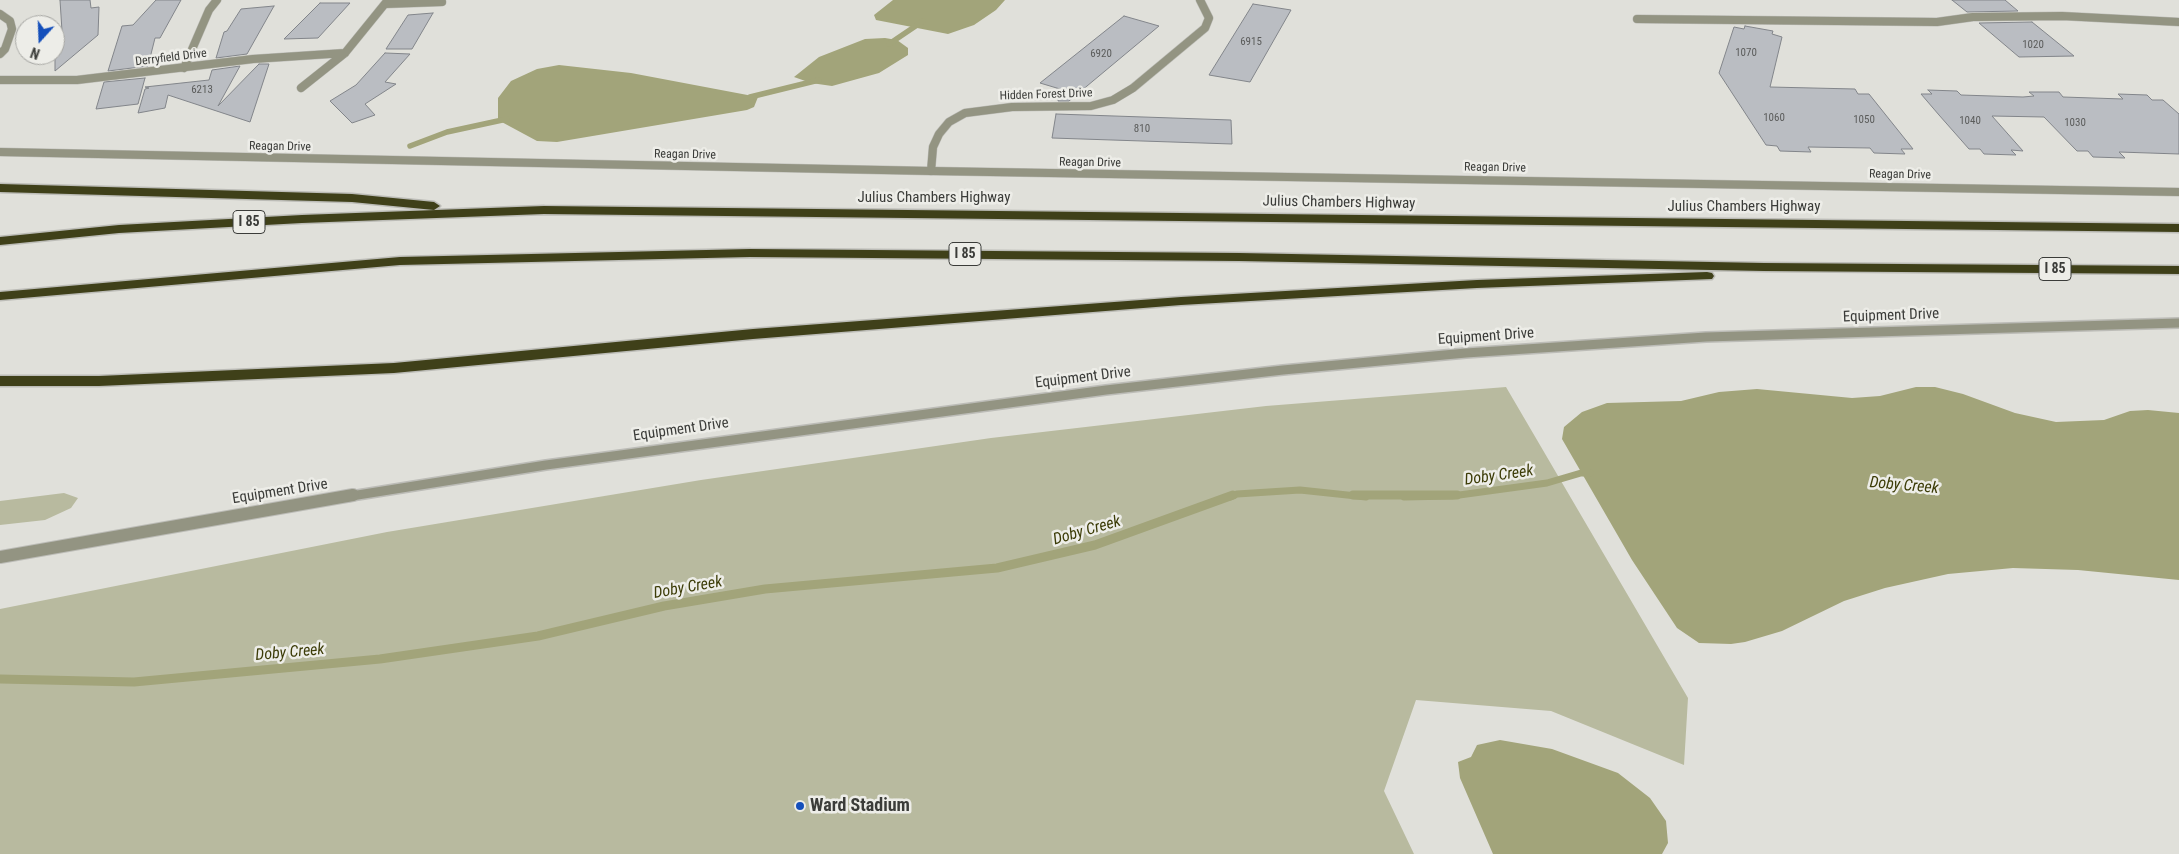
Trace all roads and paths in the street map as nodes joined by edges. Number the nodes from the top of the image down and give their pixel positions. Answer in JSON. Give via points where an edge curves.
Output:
{"nodes":[{"id":1,"x":217,"y":0,"type":"edge"},
{"id":2,"x":1200,"y":0,"type":"edge"},
{"id":3,"x":386,"y":2,"type":"edge"},
{"id":4,"x":442,"y":2,"type":"dead end"},
{"id":5,"x":0,"y":14,"type":"edge"},
{"id":6,"x":1636,"y":19,"type":"dead end"},
{"id":7,"x":2179,"y":22,"type":"edge"},
{"id":8,"x":345,"y":53,"type":"junction"},
{"id":9,"x":0,"y":54,"type":"edge"},
{"id":10,"x":184,"y":68,"type":"junction"},
{"id":11,"x":0,"y":80,"type":"edge"},
{"id":12,"x":301,"y":88,"type":"dead end"},
{"id":13,"x":0,"y":152,"type":"edge"},
{"id":14,"x":931,"y":171,"type":"junction"},
{"id":15,"x":0,"y":188,"type":"edge"},
{"id":16,"x":2179,"y":192,"type":"edge"},
{"id":17,"x":498,"y":211,"type":"junction"},
{"id":18,"x":2179,"y":228,"type":"edge"},
{"id":19,"x":0,"y":241,"type":"edge"},
{"id":20,"x":1932,"y":268,"type":"junction"},
{"id":21,"x":2179,"y":270,"type":"edge"},
{"id":22,"x":0,"y":296,"type":"edge"},
{"id":23,"x":2179,"y":323,"type":"edge"},
{"id":24,"x":0,"y":381,"type":"edge"},
{"id":25,"x":0,"y":557,"type":"edge"}],
"edges":[{"from":1,"to":10,"type":"street","via":[[209,10]]},
{"from":2,"to":14,"type":"street","name":"Hidden Forest Drive","via":[[1209,18],[1205,28],[1133,88],[1113,100],[1091,106],[1012,107],[965,113],[949,122],[939,134],[933,147]]},
{"from":3,"to":4,"type":"street"},
{"from":3,"to":8,"type":"street"},
{"from":5,"to":9,"type":"street","via":[[10,22],[12,30]]},
{"from":6,"to":7,"type":"street","via":[[1938,22],[1973,17],[2062,16]]},
{"from":8,"to":10,"type":"street","name":"Derryfield Drive","via":[[252,59]]},
{"from":8,"to":12,"type":"street"},
{"from":10,"to":11,"type":"street","name":"Derryfield Drive","via":[[77,80]]},
{"from":13,"to":14,"type":"street","name":"Reagan Drive"},
{"from":14,"to":16,"type":"street","name":"Reagan Drive"},
{"from":15,"to":17,"type":"highway","via":[[352,198]]},
{"from":17,"to":18,"type":"highway","name":"Julius Chambers Highway","number":"I 85"},
{"from":17,"to":19,"type":"highway","number":"I 85","via":[[168,226]]},
{"from":20,"to":21,"type":"highway","number":"I 85"},
{"from":20,"to":22,"type":"highway","number":"I 85","via":[[750,252],[400,261]]},
{"from":20,"to":24,"type":"highway","via":[[1477,284],[1181,300],[753,334],[394,368],[99,381]]},
{"from":23,"to":25,"type":"street","name":"Equipment Drive","via":[[1706,337],[1475,352],[1283,370],[1106,390],[584,459],[259,510]]}]}
